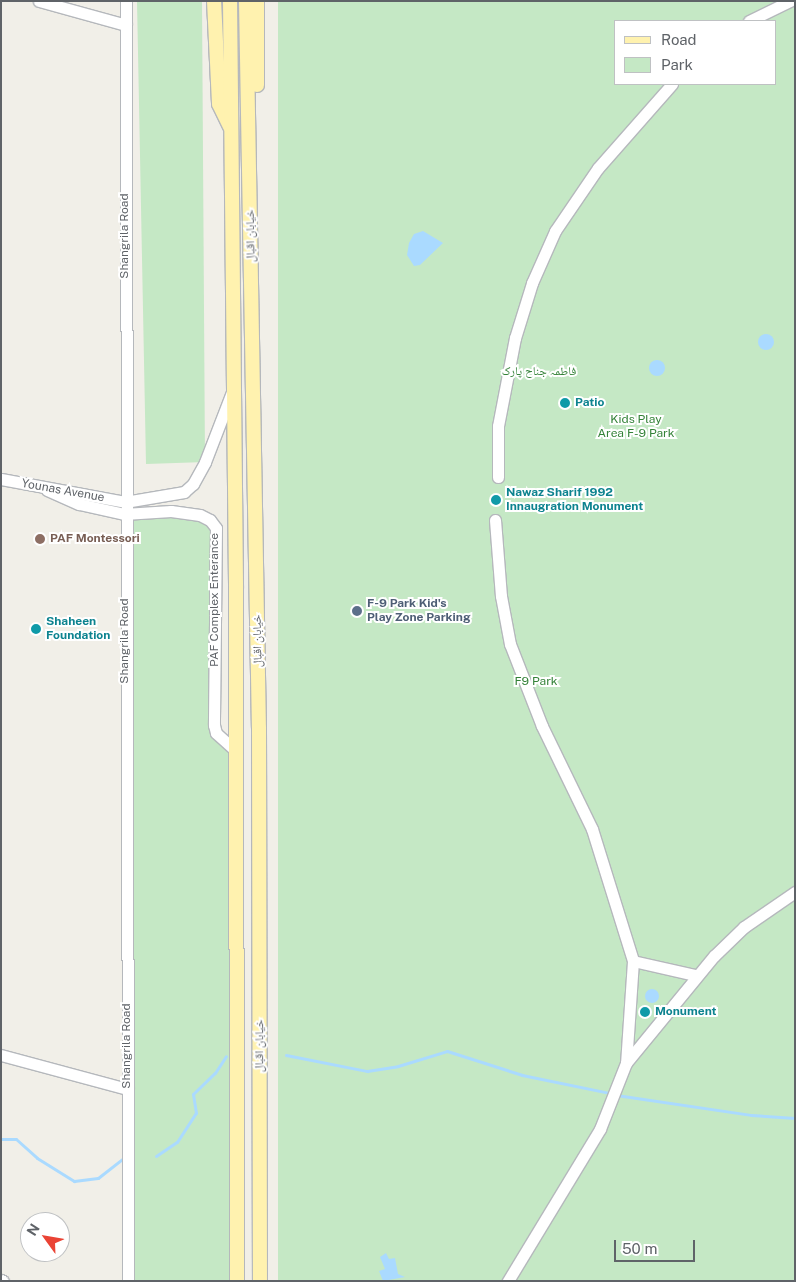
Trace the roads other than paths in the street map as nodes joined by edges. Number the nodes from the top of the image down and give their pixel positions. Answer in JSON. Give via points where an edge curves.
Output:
{"nodes":[{"id":1,"x":39,"y":1,"type":"edge"},
{"id":2,"x":126,"y":1,"type":"edge"},
{"id":3,"x":214,"y":1,"type":"edge"},
{"id":4,"x":230,"y":1,"type":"edge"},
{"id":5,"x":246,"y":1,"type":"edge"},
{"id":6,"x":257,"y":1,"type":"edge"},
{"id":7,"x":790,"y":1,"type":"edge"},
{"id":8,"x":751,"y":20,"type":"edge"},
{"id":9,"x":126,"y":25,"type":"junction"},
{"id":10,"x":671,"y":85,"type":"edge"},
{"id":11,"x":250,"y":129,"type":"junction"},
{"id":12,"x":232,"y":130,"type":"junction"},
{"id":13,"x":235,"y":382,"type":"junction"},
{"id":14,"x":498,"y":478,"type":"dead end"},
{"id":15,"x":1,"y":479,"type":"edge"},
{"id":16,"x":46,"y":490,"type":"joint"},
{"id":17,"x":125,"y":508,"type":"junction"},
{"id":18,"x":495,"y":520,"type":"dead end"},
{"id":19,"x":236,"y":752,"type":"junction"},
{"id":20,"x":795,"y":892,"type":"edge"},
{"id":21,"x":632,"y":961,"type":"junction"},
{"id":22,"x":695,"y":975,"type":"junction"},
{"id":23,"x":1,"y":1055,"type":"edge"},
{"id":24,"x":626,"y":1063,"type":"junction"},
{"id":25,"x":128,"y":1089,"type":"junction"},
{"id":26,"x":128,"y":1281,"type":"edge"},
{"id":27,"x":237,"y":1281,"type":"edge"},
{"id":28,"x":260,"y":1281,"type":"edge"},
{"id":29,"x":508,"y":1281,"type":"edge"}],
"edges":[{"from":1,"to":9,"type":"street"},
{"from":2,"to":9,"type":"street","name":"Shangrila Road"},
{"from":3,"to":12,"type":"main road","via":[[219,104]]},
{"from":4,"to":12,"type":"main road","name":"خیابان اقبال"},
{"from":5,"to":11,"type":"main road","name":"خیابان اقبال"},
{"from":6,"to":11,"type":"main road","via":[[257,103]]},
{"from":7,"to":8,"type":"street"},
{"from":9,"to":17,"type":"street","name":"Shangrila Road"},
{"from":10,"to":14,"type":"street","via":[[598,168],[555,231],[532,283],[515,338],[498,426]]},
{"from":11,"to":28,"type":"main road","name":"خیابان اقبال","via":[[260,728]]},
{"from":12,"to":13,"type":"main road","name":"خیابان اقبال"},
{"from":13,"to":17,"type":"street","via":[[214,442],[193,484],[184,492]]},
{"from":13,"to":19,"type":"main road","name":"خیابان اقبال"},
{"from":15,"to":16,"type":"street","name":"Younas Avenue"},
{"from":16,"to":17,"type":"street","name":"PAF Complex Enterance","via":[[79,504]]},
{"from":17,"to":19,"type":"street","name":"PAF Complex Enterance","via":[[200,515],[216,528],[214,725],[216,733]]},
{"from":17,"to":25,"type":"street","name":"Shangrila Road"},
{"from":18,"to":21,"type":"street","via":[[500,596],[510,644],[542,726],[592,829]]},
{"from":19,"to":27,"type":"main road","name":"خیابان اقبال"},
{"from":20,"to":22,"type":"street","via":[[744,927]]},
{"from":21,"to":22,"type":"street"},
{"from":21,"to":24,"type":"street"},
{"from":22,"to":24,"type":"street","via":[[660,1025]]},
{"from":23,"to":25,"type":"street"},
{"from":24,"to":29,"type":"street","via":[[604,1119]]},
{"from":25,"to":26,"type":"street","name":"Shangrila Road"}]}
